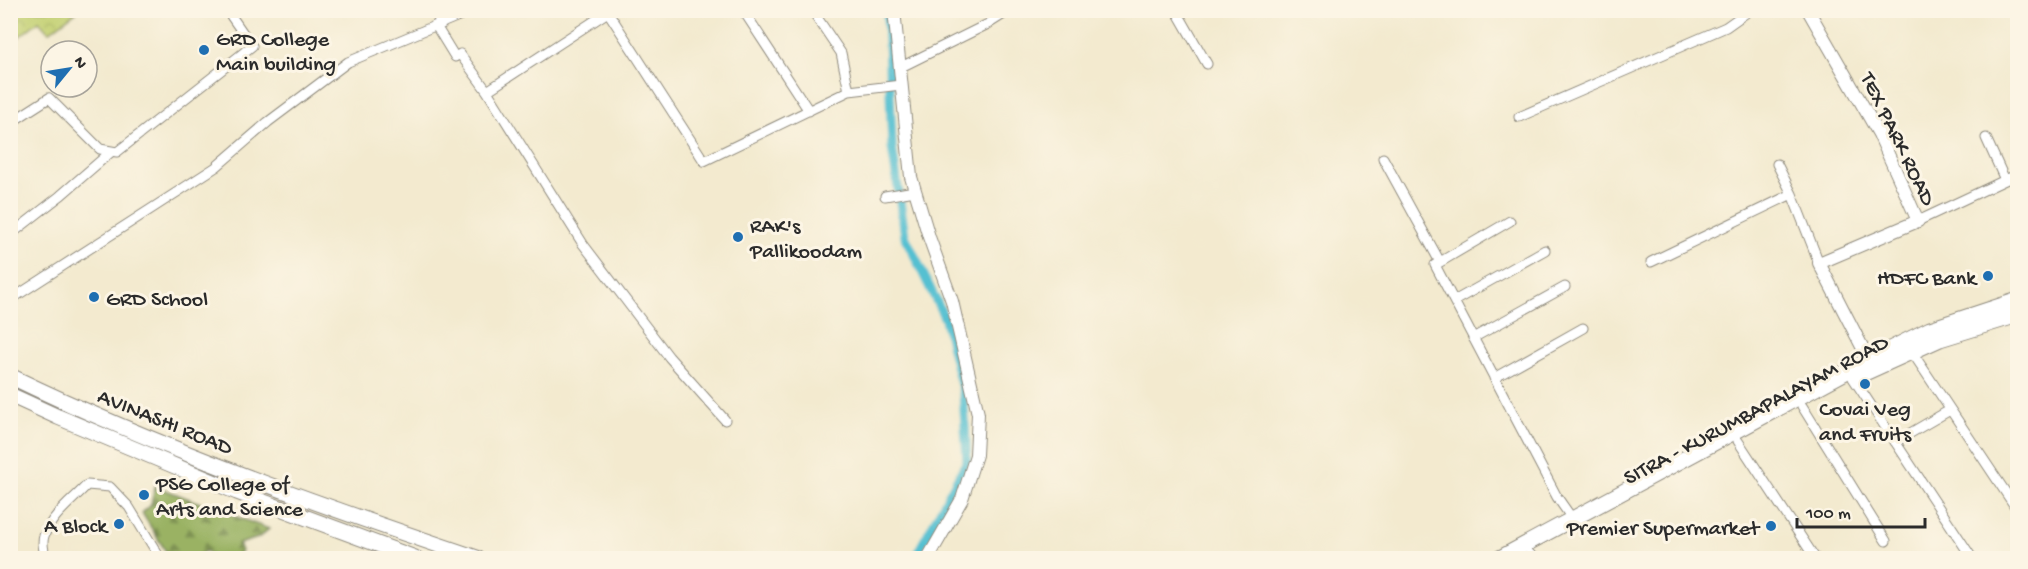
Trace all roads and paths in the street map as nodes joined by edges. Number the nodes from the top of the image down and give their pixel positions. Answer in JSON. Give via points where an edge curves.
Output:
{"nodes":[{"id":1,"x":227,"y":10,"type":"edge"},
{"id":2,"x":434,"y":10,"type":"edge"},
{"id":3,"x":473,"y":10,"type":"edge"},
{"id":4,"x":743,"y":10,"type":"edge"},
{"id":5,"x":812,"y":10,"type":"edge"},
{"id":6,"x":894,"y":10,"type":"edge"},
{"id":7,"x":1011,"y":10,"type":"edge"},
{"id":8,"x":1176,"y":10,"type":"edge"},
{"id":9,"x":1750,"y":10,"type":"edge"},
{"id":10,"x":1808,"y":10,"type":"edge"},
{"id":11,"x":609,"y":11,"type":"edge"},
{"id":12,"x":439,"y":25,"type":"junction"},
{"id":13,"x":1207,"y":64,"type":"dead end"},
{"id":14,"x":899,"y":68,"type":"junction"},
{"id":15,"x":899,"y":85,"type":"junction"},
{"id":16,"x":487,"y":91,"type":"junction"},
{"id":17,"x":849,"y":91,"type":"junction"},
{"id":18,"x":809,"y":111,"type":"junction"},
{"id":19,"x":1519,"y":117,"type":"dead end"},
{"id":20,"x":10,"y":123,"type":"edge"},
{"id":21,"x":1986,"y":138,"type":"dead end"},
{"id":22,"x":112,"y":151,"type":"junction"},
{"id":23,"x":1383,"y":158,"type":"dead end"},
{"id":24,"x":1777,"y":164,"type":"dead end"},
{"id":25,"x":2018,"y":174,"type":"edge"},
{"id":26,"x":2005,"y":180,"type":"junction"},
{"id":27,"x":910,"y":192,"type":"junction"},
{"id":28,"x":1792,"y":194,"type":"junction"},
{"id":29,"x":888,"y":195,"type":"dead end"},
{"id":30,"x":1510,"y":221,"type":"dead end"},
{"id":31,"x":1918,"y":221,"type":"junction"},
{"id":32,"x":10,"y":235,"type":"edge"},
{"id":33,"x":1545,"y":250,"type":"dead end"},
{"id":34,"x":1440,"y":262,"type":"junction"},
{"id":35,"x":1651,"y":262,"type":"dead end"},
{"id":36,"x":1819,"y":263,"type":"junction"},
{"id":37,"x":1565,"y":287,"type":"dead end"},
{"id":38,"x":10,"y":300,"type":"edge"},
{"id":39,"x":2018,"y":300,"type":"edge"},
{"id":40,"x":1454,"y":301,"type":"junction"},
{"id":41,"x":2018,"y":315,"type":"edge"},
{"id":42,"x":1583,"y":328,"type":"dead end"},
{"id":43,"x":1473,"y":338,"type":"junction"},
{"id":44,"x":1912,"y":352,"type":"junction"},
{"id":45,"x":1871,"y":364,"type":"junction"},
{"id":46,"x":10,"y":376,"type":"edge"},
{"id":47,"x":1494,"y":378,"type":"junction"},
{"id":48,"x":1853,"y":378,"type":"junction"},
{"id":49,"x":10,"y":395,"type":"edge"},
{"id":50,"x":1802,"y":406,"type":"junction"},
{"id":51,"x":1950,"y":410,"type":"junction"},
{"id":52,"x":725,"y":420,"type":"dead end"},
{"id":53,"x":1738,"y":441,"type":"junction"},
{"id":54,"x":1895,"y":442,"type":"junction"},
{"id":55,"x":2018,"y":511,"type":"edge"},
{"id":56,"x":1576,"y":523,"type":"junction"},
{"id":57,"x":1886,"y":541,"type":"dead end"},
{"id":58,"x":1528,"y":557,"type":"edge"},
{"id":59,"x":46,"y":558,"type":"edge"},
{"id":60,"x":160,"y":558,"type":"edge"},
{"id":61,"x":416,"y":558,"type":"edge"},
{"id":62,"x":477,"y":558,"type":"edge"},
{"id":63,"x":928,"y":558,"type":"edge"},
{"id":64,"x":1500,"y":558,"type":"edge"},
{"id":65,"x":1815,"y":558,"type":"edge"},
{"id":66,"x":1972,"y":558,"type":"edge"}],
"edges":[{"from":1,"to":22,"type":"street","via":[[252,46],[117,152]]},
{"from":2,"to":12,"type":"street"},
{"from":3,"to":12,"type":"street"},
{"from":4,"to":18,"type":"street"},
{"from":5,"to":17,"type":"street","via":[[840,53]]},
{"from":6,"to":14,"type":"street"},
{"from":7,"to":14,"type":"street"},
{"from":8,"to":13,"type":"street"},
{"from":9,"to":19,"type":"street","via":[[1726,27]]},
{"from":10,"to":31,"type":"street","name":"TEX PARK ROAD","via":[[1879,134]]},
{"from":11,"to":16,"type":"street"},
{"from":11,"to":18,"type":"street","via":[[704,161]]},
{"from":12,"to":16,"type":"street","via":[[455,57],[460,54]]},
{"from":12,"to":38,"type":"street","via":[[348,62],[216,167]]},
{"from":14,"to":15,"type":"street"},
{"from":15,"to":17,"type":"street"},
{"from":15,"to":27,"type":"street"},
{"from":16,"to":52,"type":"street","via":[[583,244],[669,357]]},
{"from":17,"to":18,"type":"street"},
{"from":20,"to":22,"type":"street","via":[[49,98],[100,149]]},
{"from":21,"to":26,"type":"street"},
{"from":22,"to":32,"type":"street"},
{"from":23,"to":34,"type":"street"},
{"from":24,"to":28,"type":"street"},
{"from":25,"to":26,"type":"street"},
{"from":26,"to":31,"type":"street"},
{"from":27,"to":29,"type":"street"},
{"from":27,"to":63,"type":"street","via":[[952,301],[978,414],[976,455],[962,499]]},
{"from":28,"to":35,"type":"street"},
{"from":28,"to":36,"type":"street"},
{"from":30,"to":34,"type":"street"},
{"from":31,"to":36,"type":"street","name":"TEX PARK ROAD"},
{"from":33,"to":40,"type":"street"},
{"from":34,"to":40,"type":"street","via":[[1435,265]]},
{"from":36,"to":45,"type":"street"},
{"from":37,"to":43,"type":"street"},
{"from":39,"to":45,"type":"main road","via":[[1930,329]]},
{"from":40,"to":43,"type":"street"},
{"from":41,"to":44,"type":"main road","name":"SITRA - KURUMBAPALAYAM ROAD","via":[[1940,339]]},
{"from":42,"to":47,"type":"street"},
{"from":43,"to":47,"type":"street"},
{"from":44,"to":45,"type":"main road","name":"SITRA - KURUMBAPALAYAM ROAD"},
{"from":44,"to":51,"type":"street"},
{"from":45,"to":48,"type":"main road","name":"SITRA - KURUMBAPALAYAM ROAD"},
{"from":45,"to":56,"type":"main road","name":"SITRA - KURUMBAPALAYAM ROAD"},
{"from":46,"to":62,"type":"main road","name":"AVINASHI ROAD","via":[[124,429],[242,475]]},
{"from":47,"to":56,"type":"street","via":[[1557,497]]},
{"from":48,"to":50,"type":"main road","name":"SITRA - KURUMBAPALAYAM ROAD"},
{"from":48,"to":54,"type":"street"},
{"from":49,"to":61,"type":"main road","name":"AVINASHI ROAD","via":[[237,492]]},
{"from":50,"to":53,"type":"main road","name":"SITRA - KURUMBAPALAYAM ROAD"},
{"from":50,"to":57,"type":"street"},
{"from":51,"to":54,"type":"street"},
{"from":51,"to":55,"type":"street"},
{"from":53,"to":56,"type":"main road","name":"SITRA - KURUMBAPALAYAM ROAD"},
{"from":53,"to":65,"type":"street"},
{"from":54,"to":66,"type":"street"},
{"from":56,"to":58,"type":"main road","name":"SITRA - KURUMBAPALAYAM ROAD"},
{"from":56,"to":64,"type":"main road","name":"SITRA - KURUMBAPALAYAM ROAD"},
{"from":59,"to":60,"type":"street","via":[[43,538],[49,526],[87,485],[110,487],[129,507]]}]}
